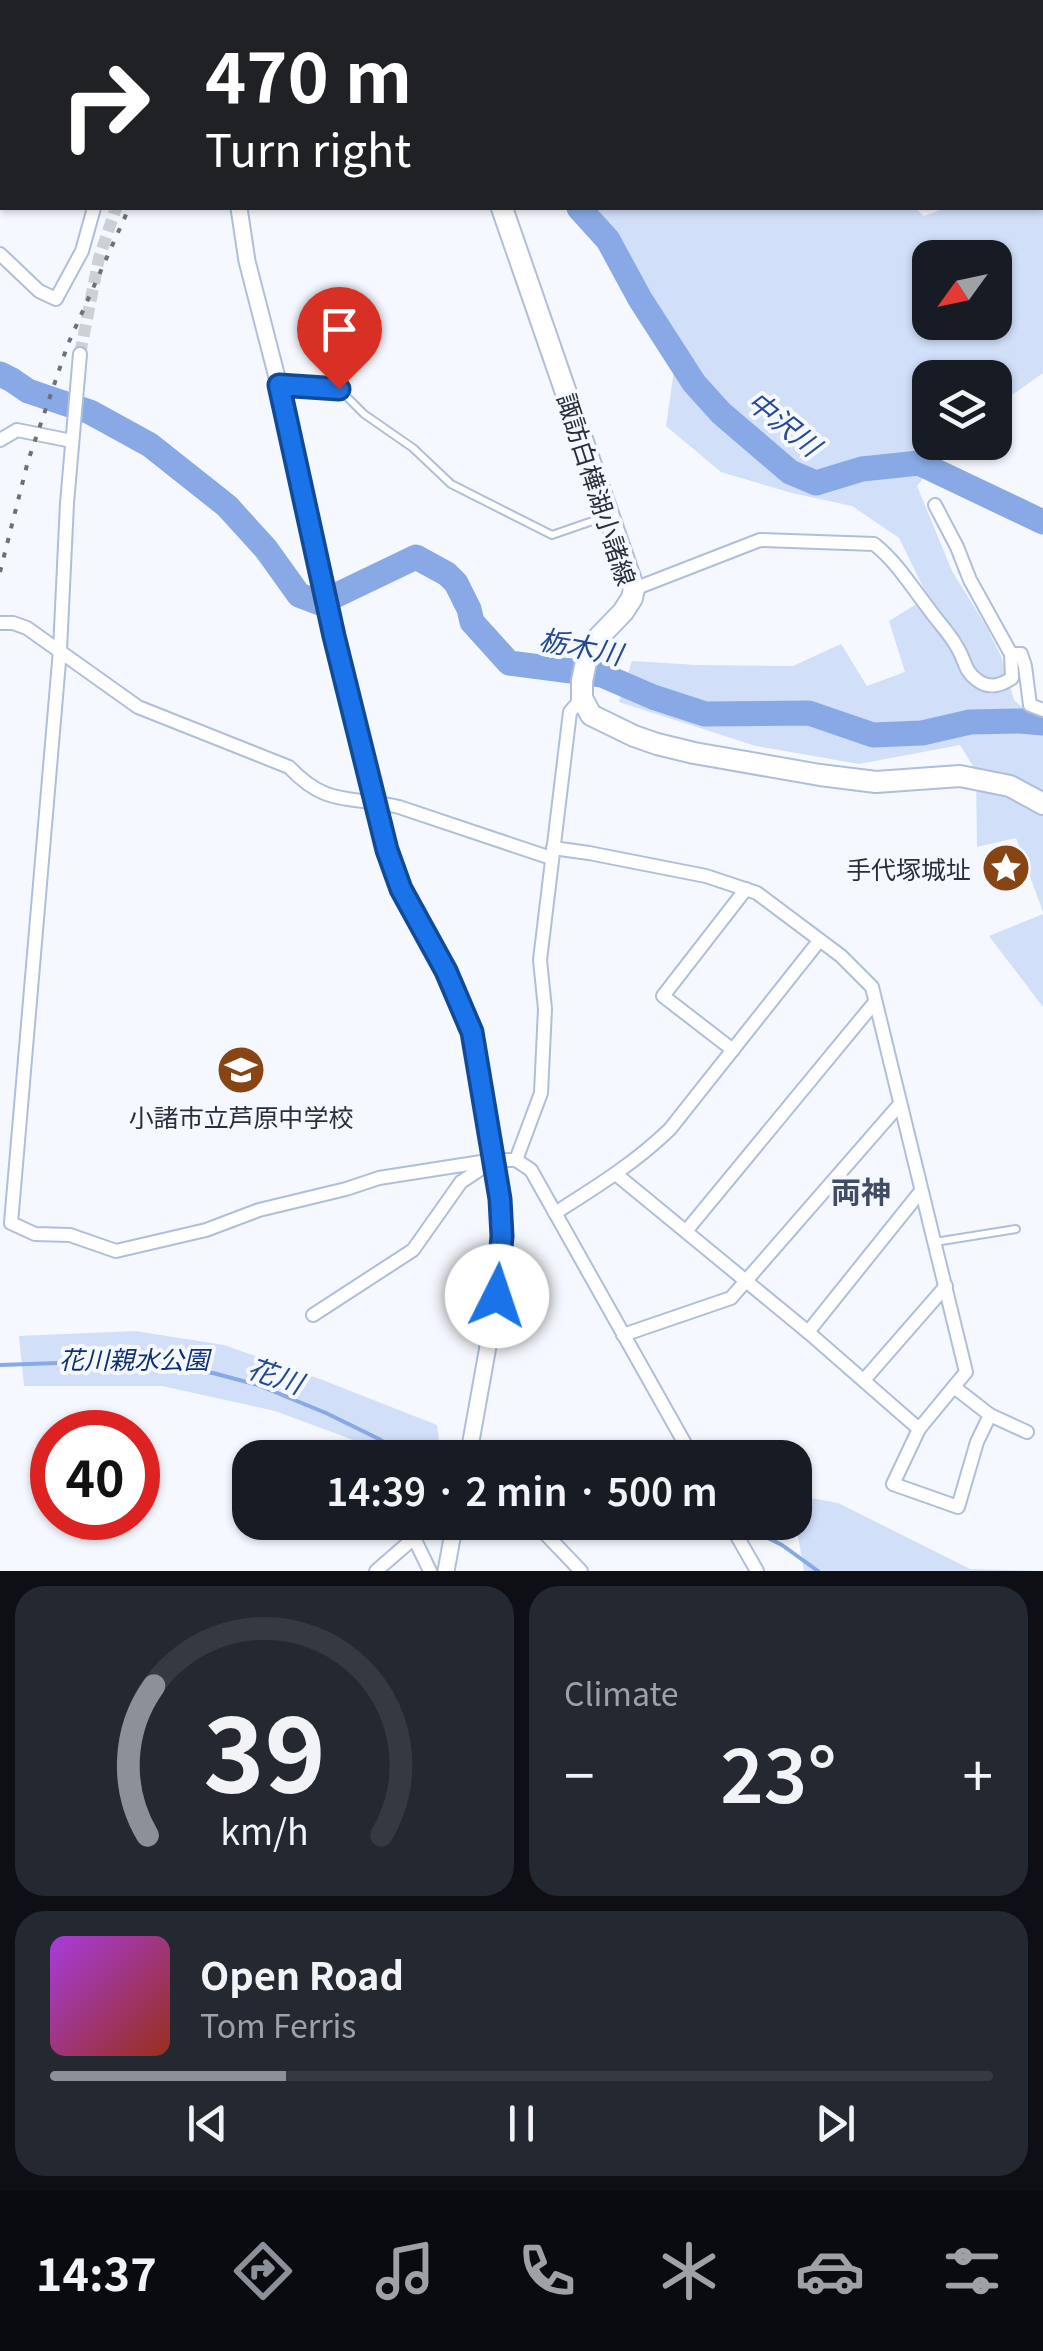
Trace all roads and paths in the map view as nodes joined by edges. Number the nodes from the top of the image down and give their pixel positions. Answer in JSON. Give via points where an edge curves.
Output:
{"nodes":[{"id":1,"x":93,"y":210,"type":"edge"},
{"id":2,"x":239,"y":210,"type":"edge"},
{"id":3,"x":503,"y":210,"type":"edge"},
{"id":4,"x":0,"y":254,"type":"edge"},
{"id":5,"x":80,"y":354,"type":"tunnel mouth"},
{"id":6,"x":279,"y":385,"type":"junction"},
{"id":7,"x":0,"y":440,"type":"edge"},
{"id":8,"x":72,"y":441,"type":"junction"},
{"id":9,"x":934,"y":504,"type":"dead end"},
{"id":10,"x":608,"y":516,"type":"junction"},
{"id":11,"x":634,"y":589,"type":"junction"},
{"id":12,"x":0,"y":623,"type":"edge"},
{"id":13,"x":60,"y":650,"type":"junction"},
{"id":14,"x":1011,"y":654,"type":"junction"},
{"id":15,"x":582,"y":698,"type":"junction"},
{"id":16,"x":1043,"y":710,"type":"edge"},
{"id":17,"x":374,"y":801,"type":"junction"},
{"id":18,"x":1043,"y":804,"type":"edge"},
{"id":19,"x":552,"y":853,"type":"junction"},
{"id":20,"x":746,"y":889,"type":"junction"},
{"id":21,"x":820,"y":941,"type":"junction"},
{"id":22,"x":874,"y":1002,"type":"junction"},
{"id":23,"x":733,"y":1050,"type":"junction"},
{"id":24,"x":900,"y":1104,"type":"junction"},
{"id":25,"x":494,"y":1160,"type":"junction"},
{"id":26,"x":516,"y":1160,"type":"junction"},
{"id":27,"x":617,"y":1174,"type":"junction"},
{"id":28,"x":922,"y":1191,"type":"junction"},
{"id":29,"x":555,"y":1212,"type":"junction"},
{"id":30,"x":1016,"y":1229,"type":"dead end"},
{"id":31,"x":687,"y":1230,"type":"junction"},
{"id":32,"x":934,"y":1243,"type":"junction"},
{"id":33,"x":747,"y":1281,"type":"junction"},
{"id":34,"x":946,"y":1286,"type":"junction"},
{"id":35,"x":313,"y":1316,"type":"dead end"},
{"id":36,"x":808,"y":1332,"type":"junction"},
{"id":37,"x":623,"y":1335,"type":"junction"},
{"id":38,"x":864,"y":1380,"type":"junction"},
{"id":39,"x":954,"y":1387,"type":"junction"},
{"id":40,"x":990,"y":1415,"type":"junction"},
{"id":41,"x":918,"y":1429,"type":"junction"},
{"id":42,"x":1028,"y":1432,"type":"dead end"},
{"id":43,"x":472,"y":1440,"type":"edge"},
{"id":44,"x":682,"y":1440,"type":"edge"},
{"id":45,"x":412,"y":1540,"type":"edge"},
{"id":46,"x":415,"y":1540,"type":"edge"},
{"id":47,"x":452,"y":1540,"type":"edge"},
{"id":48,"x":551,"y":1540,"type":"edge"},
{"id":49,"x":739,"y":1540,"type":"edge"},
{"id":50,"x":376,"y":1571,"type":"edge"},
{"id":51,"x":430,"y":1571,"type":"edge"},
{"id":52,"x":446,"y":1571,"type":"edge"},
{"id":53,"x":581,"y":1571,"type":"edge"},
{"id":54,"x":756,"y":1571,"type":"edge"}],
"edges":[{"from":1,"to":4,"type":"street","via":[[82,251],[56,300]]},
{"from":2,"to":6,"type":"street"},
{"from":3,"to":10,"type":"main road","name":"諏訪白樺湖小諸線"},
{"from":5,"to":8,"type":"street"},
{"from":6,"to":10,"type":"lane","via":[[339,389],[451,484],[552,535]]},
{"from":6,"to":17,"type":"street"},
{"from":7,"to":8,"type":"street","via":[[17,430]]},
{"from":8,"to":13,"type":"street"},
{"from":9,"to":14,"type":"street"},
{"from":10,"to":11,"type":"main road","name":"諏訪白樺湖小諸線"},
{"from":11,"to":14,"type":"street","via":[[760,540],[874,544],[900,569],[978,682],[993,686],[1012,678]]},
{"from":11,"to":15,"type":"main road","name":"諏訪白樺湖小諸線","via":[[588,652]]},
{"from":12,"to":13,"type":"street","via":[[26,628]]},
{"from":13,"to":17,"type":"street","via":[[138,708],[289,767],[332,798]]},
{"from":13,"to":25,"type":"street","via":[[11,1223],[116,1251],[378,1178]]},
{"from":14,"to":16,"type":"street","via":[[1021,654],[1030,705]]},
{"from":15,"to":18,"type":"main road","via":[[591,715],[694,754],[876,782],[960,776],[1010,786]]},
{"from":15,"to":19,"type":"street","via":[[570,712]]},
{"from":17,"to":19,"type":"street"},
{"from":17,"to":25,"type":"street","via":[[401,889],[472,1032]]},
{"from":19,"to":20,"type":"street","via":[[588,852]]},
{"from":19,"to":26,"type":"street","via":[[540,960],[541,1093]]},
{"from":20,"to":21,"type":"street"},
{"from":20,"to":23,"type":"street","via":[[663,996]]},
{"from":21,"to":22,"type":"street","via":[[872,987]]},
{"from":21,"to":23,"type":"street"},
{"from":22,"to":24,"type":"street"},
{"from":22,"to":31,"type":"street"},
{"from":23,"to":27,"type":"street","via":[[670,1129]]},
{"from":24,"to":28,"type":"street"},
{"from":24,"to":33,"type":"street"},
{"from":25,"to":26,"type":"street"},
{"from":25,"to":35,"type":"street","via":[[461,1182],[413,1250]]},
{"from":25,"to":43,"type":"street","via":[[502,1236]]},
{"from":26,"to":29,"type":"street","via":[[531,1170]]},
{"from":27,"to":29,"type":"street"},
{"from":27,"to":31,"type":"street"},
{"from":28,"to":32,"type":"street"},
{"from":28,"to":36,"type":"street"},
{"from":29,"to":37,"type":"street"},
{"from":30,"to":32,"type":"lane"},
{"from":31,"to":33,"type":"street"},
{"from":32,"to":34,"type":"street"},
{"from":33,"to":36,"type":"street"},
{"from":33,"to":37,"type":"street","via":[[731,1298]]},
{"from":34,"to":38,"type":"street"},
{"from":34,"to":39,"type":"street","via":[[966,1372]]},
{"from":36,"to":38,"type":"street"},
{"from":37,"to":44,"type":"street"},
{"from":38,"to":41,"type":"street"},
{"from":39,"to":40,"type":"street"},
{"from":39,"to":41,"type":"street"},
{"from":40,"to":41,"type":"street","via":[[958,1507],[893,1484]]},
{"from":40,"to":42,"type":"street"},
{"from":45,"to":50,"type":"street"},
{"from":46,"to":51,"type":"street"},
{"from":47,"to":52,"type":"street"},
{"from":48,"to":53,"type":"street"},
{"from":49,"to":54,"type":"street"}]}
